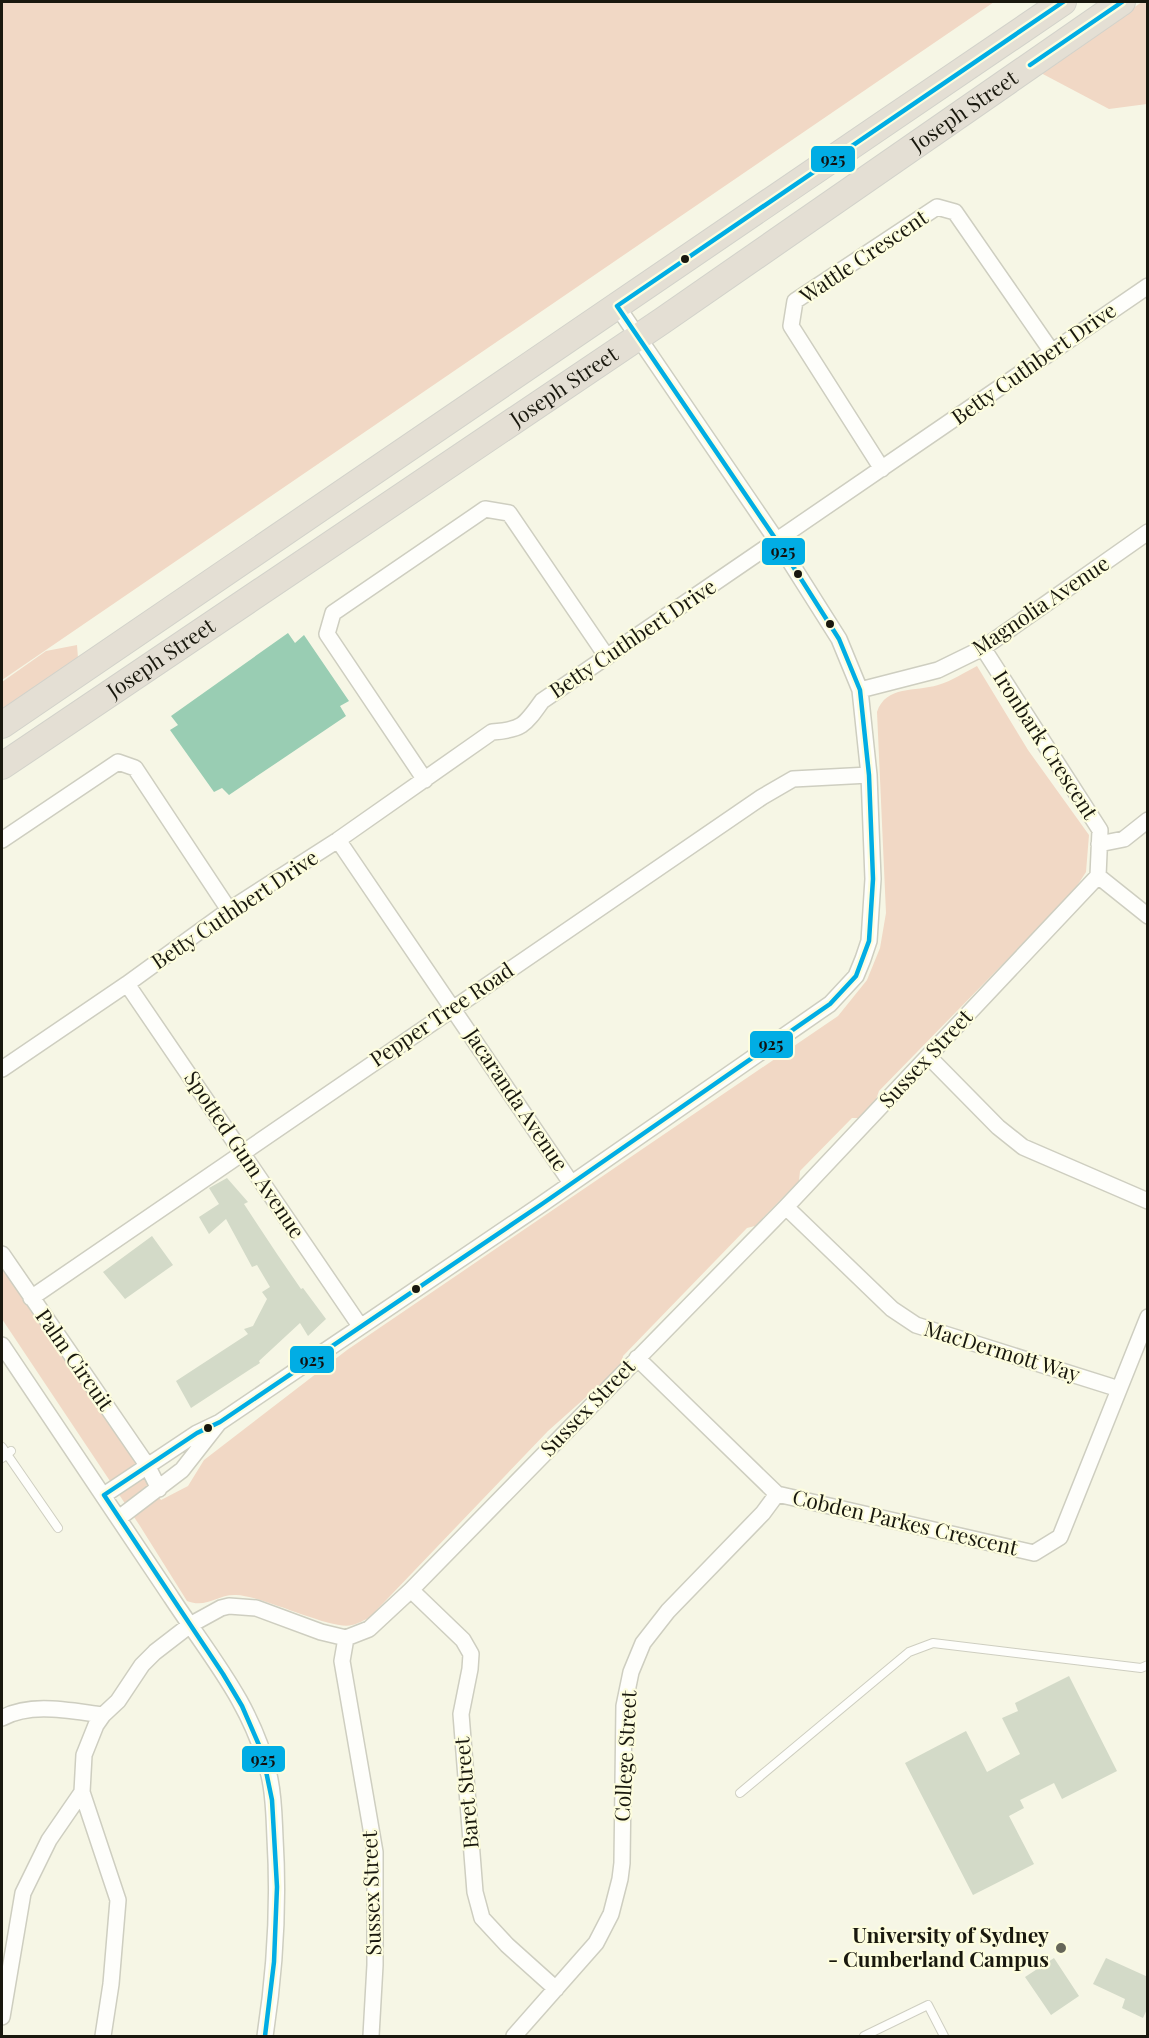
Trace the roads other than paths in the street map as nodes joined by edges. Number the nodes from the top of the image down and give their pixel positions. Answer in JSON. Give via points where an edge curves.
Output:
{"nodes":[{"id":1,"x":1063,"y":2,"type":"edge"},
{"id":2,"x":1122,"y":2,"type":"edge"},
{"id":3,"x":1148,"y":286,"type":"edge"},
{"id":4,"x":617,"y":306,"type":"junction"},
{"id":5,"x":639,"y":337,"type":"junction"},
{"id":6,"x":1052,"y":352,"type":"junction"},
{"id":7,"x":882,"y":469,"type":"junction"},
{"id":8,"x":1148,"y":532,"type":"edge"},
{"id":9,"x":777,"y":541,"type":"junction"},
{"id":10,"x":983,"y":648,"type":"junction"},
{"id":11,"x":607,"y":657,"type":"junction"},
{"id":12,"x":860,"y":690,"type":"junction"},
{"id":13,"x":2,"y":725,"type":"edge"},
{"id":14,"x":2,"y":766,"type":"edge"},
{"id":15,"x":869,"y":775,"type":"junction"},
{"id":16,"x":425,"y":780,"type":"junction"},
{"id":17,"x":1148,"y":820,"type":"edge"},
{"id":18,"x":2,"y":840,"type":"edge"},
{"id":19,"x":338,"y":840,"type":"junction"},
{"id":20,"x":1099,"y":843,"type":"junction"},
{"id":21,"x":1098,"y":876,"type":"junction"},
{"id":22,"x":230,"y":910,"type":"junction"},
{"id":23,"x":1148,"y":916,"type":"edge"},
{"id":24,"x":127,"y":984,"type":"junction"},
{"id":25,"x":453,"y":1007,"type":"junction"},
{"id":26,"x":929,"y":1057,"type":"junction"},
{"id":27,"x":2,"y":1069,"type":"edge"},
{"id":28,"x":243,"y":1153,"type":"junction"},
{"id":29,"x":572,"y":1183,"type":"junction"},
{"id":30,"x":1148,"y":1201,"type":"edge"},
{"id":31,"x":786,"y":1207,"type":"junction"},
{"id":32,"x":2,"y":1254,"type":"edge"},
{"id":33,"x":31,"y":1298,"type":"junction"},
{"id":34,"x":1148,"y":1317,"type":"edge"},
{"id":35,"x":360,"y":1326,"type":"junction"},
{"id":36,"x":2,"y":1345,"type":"edge"},
{"id":37,"x":637,"y":1358,"type":"junction"},
{"id":38,"x":1119,"y":1389,"type":"junction"},
{"id":39,"x":220,"y":1422,"type":"junction"},
{"id":40,"x":2,"y":1447,"type":"edge"},
{"id":41,"x":7,"y":1455,"type":"edge"},
{"id":42,"x":147,"y":1465,"type":"junction"},
{"id":43,"x":159,"y":1490,"type":"junction"},
{"id":44,"x":777,"y":1494,"type":"junction"},
{"id":45,"x":104,"y":1495,"type":"junction"},
{"id":46,"x":119,"y":1518,"type":"junction"},
{"id":47,"x":58,"y":1528,"type":"dead end"},
{"id":48,"x":411,"y":1590,"type":"junction"},
{"id":49,"x":190,"y":1625,"type":"junction"},
{"id":50,"x":346,"y":1638,"type":"junction"},
{"id":51,"x":1148,"y":1665,"type":"edge"},
{"id":52,"x":103,"y":1715,"type":"junction"},
{"id":53,"x":2,"y":1718,"type":"edge"},
{"id":54,"x":82,"y":1792,"type":"junction"},
{"id":55,"x":740,"y":1793,"type":"dead end"},
{"id":56,"x":556,"y":1989,"type":"junction"},
{"id":57,"x":2,"y":2017,"type":"edge"},
{"id":58,"x":103,"y":2037,"type":"edge"},
{"id":59,"x":265,"y":2037,"type":"edge"},
{"id":60,"x":371,"y":2037,"type":"edge"},
{"id":61,"x":514,"y":2037,"type":"edge"},
{"id":62,"x":864,"y":2037,"type":"edge"},
{"id":63,"x":944,"y":2037,"type":"edge"}],
"edges":[{"from":1,"to":4,"type":"highway","name":"Joseph Street"},
{"from":2,"to":5,"type":"highway","name":"Joseph Street"},
{"from":3,"to":6,"type":"street","name":"Betty Cuthbert Drive"},
{"from":4,"to":5,"type":"street"},
{"from":4,"to":13,"type":"highway","name":"Joseph Street"},
{"from":5,"to":9,"type":"street"},
{"from":5,"to":14,"type":"highway","name":"Joseph Street"},
{"from":6,"to":7,"type":"street","name":"Betty Cuthbert Drive"},
{"from":6,"to":7,"type":"street","name":"Wattle Crescent","via":[[954,212],[938,207],[795,301],[791,326]]},
{"from":7,"to":9,"type":"street","name":"Betty Cuthbert Drive"},
{"from":8,"to":10,"type":"street","name":"Magnolia Avenue"},
{"from":9,"to":11,"type":"street","name":"Betty Cuthbert Drive"},
{"from":9,"to":12,"type":"street","via":[[839,639]]},
{"from":10,"to":12,"type":"street","name":"Magnolia Avenue","via":[[938,670]]},
{"from":10,"to":20,"type":"street","name":"Ironbark Crescent","via":[[1100,830]]},
{"from":11,"to":16,"type":"street","name":"Betty Cuthbert Drive","via":[[542,701],[527,722],[512,730],[492,732]]},
{"from":11,"to":16,"type":"street","via":[[509,513],[485,509],[333,613],[327,634]]},
{"from":12,"to":15,"type":"street"},
{"from":15,"to":25,"type":"street","name":"Pepper Tree Road","via":[[793,779]]},
{"from":15,"to":29,"type":"street","via":[[871,917],[868,941],[856,976],[830,1004]]},
{"from":16,"to":19,"type":"street","name":"Betty Cuthbert Drive"},
{"from":17,"to":20,"type":"street","name":"Ironbark Crescent","via":[[1124,839]]},
{"from":18,"to":22,"type":"street","via":[[118,762],[135,768]]},
{"from":19,"to":22,"type":"street","name":"Betty Cuthbert Drive"},
{"from":19,"to":25,"type":"street","name":"Jacaranda Avenue"},
{"from":20,"to":21,"type":"street","name":"Ironbark Crescent"},
{"from":21,"to":23,"type":"street"},
{"from":21,"to":26,"type":"street","name":"Sussex Street"},
{"from":22,"to":24,"type":"street","name":"Betty Cuthbert Drive"},
{"from":24,"to":27,"type":"street","name":"Betty Cuthbert Drive"},
{"from":24,"to":28,"type":"street","name":"Spotted Gum Avenue"},
{"from":25,"to":28,"type":"street","name":"Pepper Tree Road"},
{"from":25,"to":29,"type":"street","name":"Jacaranda Avenue"},
{"from":26,"to":30,"type":"street","via":[[1023,1147]]},
{"from":26,"to":31,"type":"street","name":"Sussex Street"},
{"from":28,"to":33,"type":"street","name":"Pepper Tree Road"},
{"from":28,"to":35,"type":"street","name":"Spotted Gum Avenue"},
{"from":29,"to":35,"type":"street"},
{"from":31,"to":37,"type":"street","name":"Sussex Street"},
{"from":31,"to":38,"type":"street","name":"MacDermott Way","via":[[892,1309],[916,1325]]},
{"from":32,"to":33,"type":"street","name":"Palm Circuit"},
{"from":33,"to":42,"type":"street","name":"Palm Circuit"},
{"from":34,"to":38,"type":"street","name":"Cobden Parkes Crescent"},
{"from":35,"to":39,"type":"street"},
{"from":36,"to":45,"type":"street"},
{"from":37,"to":44,"type":"street","name":"Cobden Parkes Crescent"},
{"from":37,"to":48,"type":"street","name":"Sussex Street"},
{"from":38,"to":44,"type":"street","name":"Cobden Parkes Crescent","via":[[1060,1537],[1034,1553]]},
{"from":39,"to":42,"type":"street"},
{"from":39,"to":43,"type":"street","via":[[182,1470]]},
{"from":40,"to":41,"type":"lane"},
{"from":41,"to":47,"type":"lane"},
{"from":42,"to":43,"type":"street","name":"Palm Circuit"},
{"from":42,"to":45,"type":"street"},
{"from":43,"to":46,"type":"street"},
{"from":44,"to":56,"type":"street","name":"College Street","via":[[643,1643],[631,1672],[624,1706],[620,1880],[611,1914],[596,1943]]},
{"from":45,"to":46,"type":"street"},
{"from":46,"to":49,"type":"street"},
{"from":48,"to":50,"type":"street","name":"Sussex Street","via":[[369,1629]]},
{"from":48,"to":56,"type":"street","name":"Baret Street","via":[[463,1640],[471,1654],[461,1714],[475,1893],[482,1918]]},
{"from":49,"to":50,"type":"street","via":[[222,1608],[244,1606]]},
{"from":49,"to":52,"type":"street","via":[[154,1652]]},
{"from":49,"to":59,"type":"street","via":[[243,1704],[269,1774],[276,1907]]},
{"from":50,"to":60,"type":"street","name":"Sussex Street","via":[[342,1661],[375,1852]]},
{"from":51,"to":55,"type":"lane","via":[[1141,1668],[933,1643],[909,1652]]},
{"from":52,"to":53,"type":"street","via":[[49,1708],[11,1713]]},
{"from":52,"to":54,"type":"street","via":[[84,1755]]},
{"from":54,"to":57,"type":"street","via":[[49,1840],[22,1893]]},
{"from":54,"to":58,"type":"street","via":[[118,1900]]},
{"from":56,"to":61,"type":"street","name":"College Street"},
{"from":62,"to":63,"type":"lane","via":[[928,2005]]}]}
